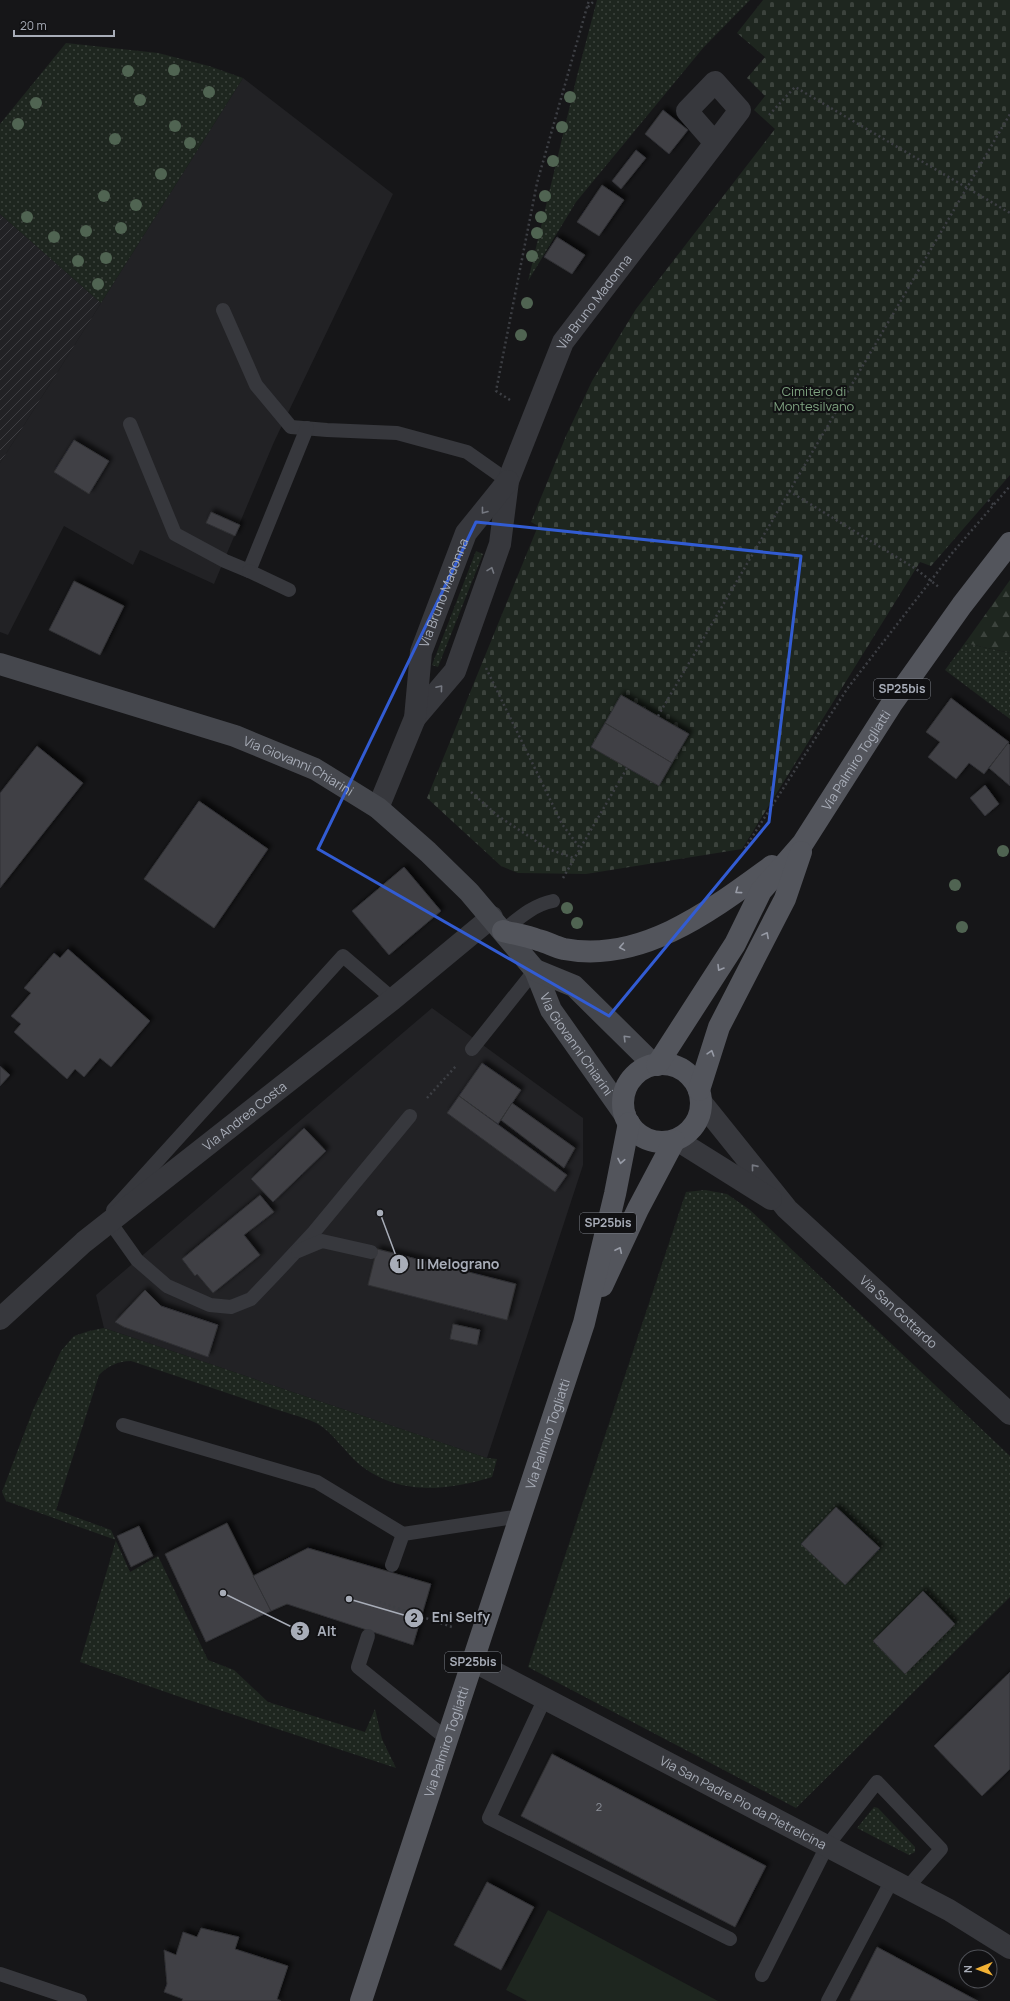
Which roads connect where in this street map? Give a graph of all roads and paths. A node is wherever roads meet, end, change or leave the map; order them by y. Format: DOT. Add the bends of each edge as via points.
graph roads {
  1 [pos="589,0"];
  2 [pos="594,0"];
  3 [pos="586,9"];
  4 [pos="1010,114"];
  5 [pos="765,119"];
  6 [pos="715,143"];
  7 [pos="966,188"];
  8 [pos="1010,213"];
  9 [pos="223,310"];
  10 [pos="534,416"];
  11 [pos="130,424"];
  12 [pos="307,428"];
  13 [pos="508,481"];
  14 [pos="1010,486"];
  15 [pos="789,491"];
  16 [pos="988,500"];
  17 [pos="994,505"];
  18 [pos="1010,543"];
  19 [pos="250,571"];
  20 [pos="931,581"];
  21 [pos="289,590"];
  22 [pos="945,592"];
  23 [pos="461,652"];
  24 [pos="0,664"];
  25 [pos="658,716"];
  26 [pos="415,718"];
  27 [pos="627,768"];
  28 [pos="471,792"];
  29 [pos="378,808"];
  30 [pos="803,843"];
  31 [pos="580,848"];
  32 [pos="745,850"];
  33 [pos="574,858"];
  34 [pos="553,901"];
  35 [pos="498,924"];
  36 [pos="535,970"];
  37 [pos="393,999"];
  38 [pos="472,1049"];
  39 [pos="655,1065"];
  40 [pos="700,1096"];
  41 [pos="410,1116"];
  42 [pos="627,1119"];
  43 [pos="675,1140"];
  44 [pos="787,1209"];
  45 [pos="110,1222"];
  46 [pos="84,1242"];
  47 [pos="296,1251"];
  48 [pos="371,1252"];
  49 [pos="0,1319"];
  50 [pos="584,1323"];
  51 [pos="1010,1414"];
  52 [pos="123,1425"];
  53 [pos="521,1516"];
  54 [pos="403,1534"];
  55 [pos="392,1565"];
  56 [pos="379,1602"];
  57 [pos="455,1620"];
  58 [pos="368,1636"];
  59 [pos="473,1661"];
  60 [pos="544,1698"];
  61 [pos="447,1739"];
  62 [pos="827,1846"];
  63 [pos="900,1884"];
  64 [pos="730,1939"];
  65 [pos="1010,1948"];
  66 [pos="0,1974"];
  67 [pos="762,1975"];
  68 [pos="80,2001"];
  69 [pos="361,2001"];
  70 [pos="828,2001"];
  1 -- 3 [label="path"];
  2 -- 3 [label="path"];
  3 -- 10 [label="path" via="538,183 496,391"];
  4 -- 7 [label="path"];
  5 -- 7 [label="path" via="795,87"];
  6 -- 10 [label="street, Via Bruno Madonna" via="563,342"];
  7 -- 8 [label="path"];
  7 -- 15 [label="path"];
  9 -- 12 [label="lane" via="256,385 291,426"];
  10 -- 13 [label="street, Via Bruno Madonna"];
  11 -- 19 [label="lane" via="175,534"];
  12 -- 13 [label="lane" via="397,433 467,452"];
  12 -- 19 [label="lane"];
  23 -- 13 [label="street, Via Bruno Madonna, one-way" via="500,544"];
  13 -- 26 [label="street, Via Bruno Madonna, one-way" via="466,533 421,652"];
  14 -- 17 [label="path"];
  15 -- 20 [label="path" via="916,569"];
  15 -- 25 [label="path"];
  16 -- 17 [label="path"];
  17 -- 20 [label="path"];
  18 -- 30 [label="main road, Via Palmiro Togliatti / SP25bis" via="891,705"];
  19 -- 21 [label="lane"];
  20 -- 22 [label="path"];
  20 -- 32 [label="path" via="847,690"];
  26 -- 23 [label="street, Via Bruno Madonna, one-way" via="455,671"];
  23 -- 31 [label="path" via="483,660 562,824"];
  24 -- 29 [label="main road, Via Giovanni Chiarini" via="235,736 315,769"];
  26 -- 29 [label="street, Via Bruno Madonna"];
  27 -- 31 [label="path"];
  28 -- 33 [label="path" via="498,816 548,849"];
  29 -- 35 [label="main road, Via Giovanni Chiarini" via="433,857"];
  30 -- 35 [label="main road, one-way" via="710,910 668,934 644,942 623,947 563,949"];
  30 -- 39 [label="main road, Via Palmiro Togliatti / SP25bis, one-way" via="762,891 726,957"];
  40 -- 30 [label="main road, Via Palmiro Togliatti / SP25bis, one-way" via="719,1027 786,899"];
  31 -- 33 [label="path"];
  33 -- 34 [label="path"];
  34 -- 35 [label="lane"];
  35 -- 36 [label="main road, Via Giovanni Chiarini"];
  35 -- 37 [label="street, Via Andrea Costa"];
  36 -- 38 [label="lane"];
  39 -- 36 [label="main road, Via Giovanni Chiarini, one-way" via="574,986"];
  36 -- 42 [label="main road, Via Giovanni Chiarini" via="551,1010"];
  37 -- 45 [label="street, Via Andrea Costa"];
  37 -- 46 [label="lane" via="343,956"];
  38 -- 41 [label="path"];
  39 -- 40 [label="main road" via="668,1064 678,1067 694,1080"];
  39 -- 42 [label="main road" via="637,1073 626,1088 623,1106"];
  40 -- 43 [label="main road" via="700,1114 695,1125"];
  44 -- 40 [label="street, Via San Gottardo, one-way"];
  41 -- 47 [label="lane"];
  42 -- 43 [label="main road" via="640,1136 661,1142"];
  42 -- 50 [label="main road, Via Palmiro Togliatti / SP25bis, one-way" via="615,1194"];
  43 -- 44 [label="street, Via San Gottardo"];
  50 -- 43 [label="main road, Via Palmiro Togliatti / SP25bis, one-way" via="638,1209"];
  44 -- 51 [label="street, Via San Gottardo"];
  45 -- 46 [label="street, Via Andrea Costa"];
  45 -- 47 [label="lane" via="137,1260 167,1286 210,1304 231,1307 251,1299"];
  46 -- 49 [label="street, Via Andrea Costa"];
  47 -- 48 [label="lane" via="322,1242"];
  50 -- 53 [label="main road, Via Palmiro Togliatti / SP25bis"];
  52 -- 54 [label="lane" via="317,1482"];
  53 -- 54 [label="lane"];
  53 -- 59 [label="main road, Via Palmiro Togliatti / SP25bis"];
  54 -- 55 [label="lane"];
  56 -- 57 [label="path" via="452,1628"];
  58 -- 61 [label="lane" via="358,1667"];
  59 -- 60 [label="street, Via San Padre Pio da Pietrelcina"];
  59 -- 61 [label="main road, Via Palmiro Togliatti / SP25bis"];
  60 -- 62 [label="street, Via San Padre Pio da Pietrelcina"];
  60 -- 64 [label="lane" via="489,1818"];
  61 -- 69 [label="main road, Via Palmiro Togliatti / SP25bis"];
  62 -- 63 [label="street, Via San Padre Pio da Pietrelcina"];
  62 -- 63 [label="lane" via="877,1782 941,1849"];
  62 -- 67 [label="lane"];
  63 -- 65 [label="street, Via San Padre Pio da Pietrelcina" via="949,1910"];
  63 -- 70 [label="lane"];
  66 -- 68 [label="lane"];
}
